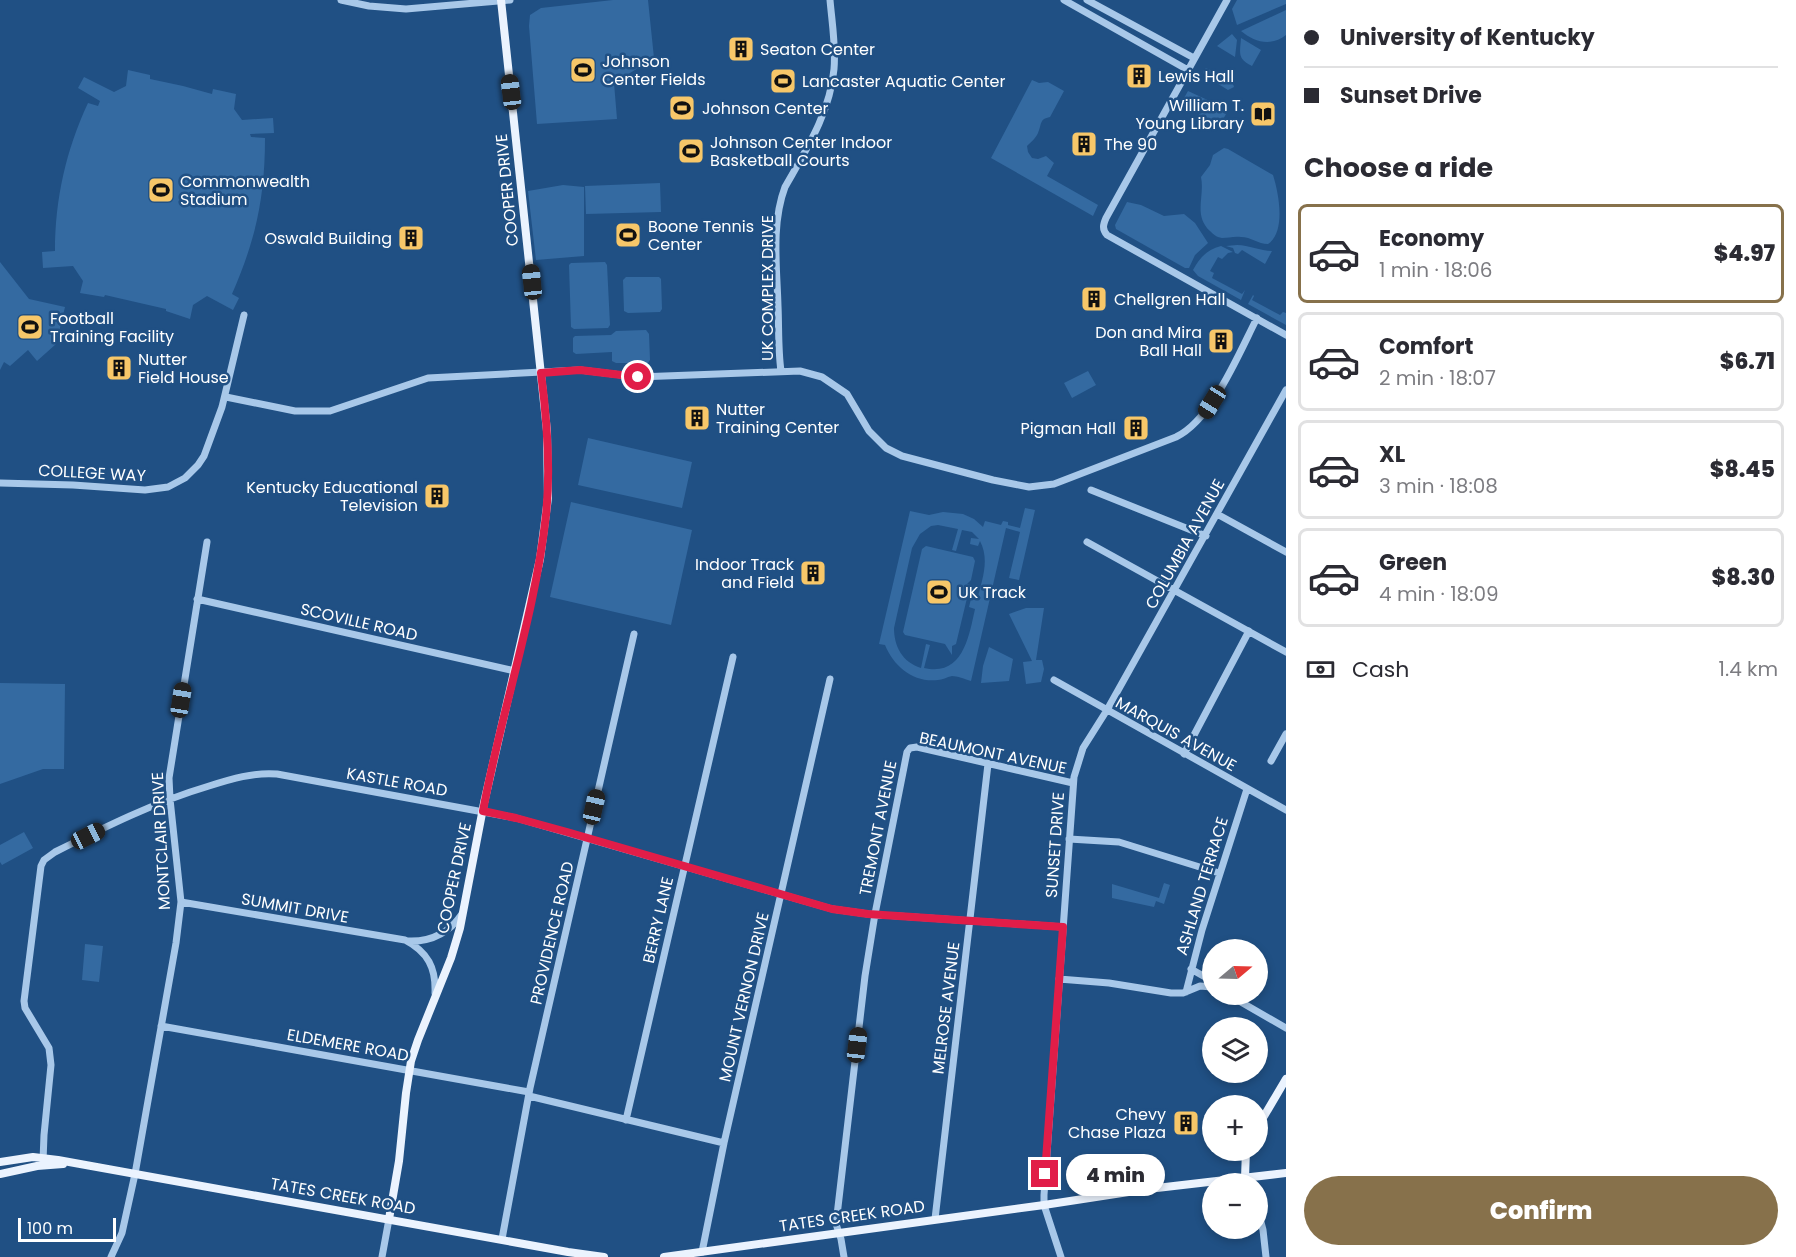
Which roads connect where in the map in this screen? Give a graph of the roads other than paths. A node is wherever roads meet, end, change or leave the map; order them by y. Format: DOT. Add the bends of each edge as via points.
graph roads {
  1 [pos="341,0"];
  2 [pos="502,0"];
  3 [pos="510,0"];
  4 [pos="830,0"];
  5 [pos="1087,0"];
  6 [pos="1227,0"];
  7 [pos="1069,1"];
  8 [pos="1194,58"];
  9 [pos="1188,70"];
  10 [pos="244,315"];
  11 [pos="1257,318"];
  12 [pos="1286,335"];
  13 [pos="781,371"];
  14 [pos="541,373"];
  15 [pos="1286,390"];
  16 [pos="226,397"];
  17 [pos="0,483"];
  18 [pos="1091,490"];
  19 [pos="1217,514"];
  20 [pos="1206,536"];
  21 [pos="207,542"];
  22 [pos="1087,542"];
  23 [pos="1286,552"];
  24 [pos="1175,590"];
  25 [pos="197,599"];
  26 [pos="1248,631"];
  27 [pos="634,634"];
  28 [pos="1286,652"];
  29 [pos="733,657"];
  30 [pos="515,671"];
  31 [pos="830,679"];
  32 [pos="1054,680"];
  33 [pos="1107,710"];
  34 [pos="1286,734"];
  35 [pos="909,749"];
  36 [pos="1184,754"];
  37 [pos="1271,761"];
  38 [pos="988,764"];
  39 [pos="1072,783"];
  40 [pos="1247,789"];
  41 [pos="170,799"];
  42 [pos="1286,810"];
  43 [pos="483,811"];
  44 [pos="587,837"];
  45 [pos="1069,839"];
  46 [pos="684,866"];
  47 [pos="1219,873"];
  48 [pos="782,895"];
  49 [pos="181,902"];
  50 [pos="463,911"];
  51 [pos="875,914"];
  52 [pos="970,920"];
  53 [pos="1063,927"];
  54 [pos="405,940"];
  55 [pos="1191,969"];
  56 [pos="1202,975"];
  57 [pos="1059,979"];
  58 [pos="1202,986"];
  59 [pos="1186,992"];
  60 [pos="435,996"];
  61 [pos="1246,1005"];
  62 [pos="161,1026"];
  63 [pos="1286,1028"];
  64 [pos="410,1070"];
  65 [pos="1286,1079"];
  66 [pos="529,1094"];
  67 [pos="1268,1109"];
  68 [pos="626,1120"];
  69 [pos="724,1143"];
  70 [pos="0,1162"];
  71 [pos="43,1162"];
  72 [pos="1286,1173"];
  73 [pos="0,1174"];
  74 [pos="135,1174"];
  75 [pos="1268,1177"];
  76 [pos="1202,1185"];
  77 [pos="1044,1205"];
  78 [pos="389,1219"];
  79 [pos="935,1219"];
  80 [pos="839,1233"];
  81 [pos="502,1239"];
  82 [pos="1264,1239"];
  83 [pos="702,1252"];
  84 [pos="568,1254"];
  85 [pos="111,1257"];
  86 [pos="382,1257"];
  87 [pos="604,1257"];
  88 [pos="664,1257"];
  89 [pos="844,1257"];
  90 [pos="1061,1257"];
  91 [pos="1266,1257"];
  1 -- 2 [label="street" via="406,9"];
  2 -- 3 [label="street"];
  2 -- 14 [label="main road, COOPER DRIVE"];
  4 -- 13 [label="street, UK COMPLEX DRIVE" via="834,55 831,91 826,110 785,187 778,220"];
  5 -- 8 [label="street"];
  6 -- 8 [label="street"];
  7 -- 9 [label="street"];
  8 -- 9 [label="street"];
  9 -- 11 [label="street" via="1103,230"];
  10 -- 16 [label="street, COLLEGE WAY"];
  11 -- 12 [label="street"];
  11 -- 13 [label="street" via="1194,426 1176,437 1042,487 993,480 902,456 874,436 847,394 837,386 801,371"];
  13 -- 14 [label="street" via="638,377 580,370"];
  14 -- 16 [label="street" via="428,378 330,411 296,411"];
  14 -- 30 [label="main road, COOPER DRIVE" via="547,430 547,506 540,559"];
  15 -- 19 [label="street, COLUMBIA AVENUE"];
  16 -- 17 [label="street, COLLEGE WAY" via="204,456 190,474 168,486 145,490"];
  18 -- 20 [label="street"];
  19 -- 20 [label="street, COLUMBIA AVENUE"];
  19 -- 23 [label="street"];
  20 -- 24 [label="street, COLUMBIA AVENUE"];
  21 -- 25 [label="street, MONTCLAIR DRIVE"];
  22 -- 24 [label="street"];
  24 -- 26 [label="street"];
  24 -- 33 [label="street, COLUMBIA AVENUE"];
  25 -- 30 [label="street, SCOVILLE ROAD"];
  25 -- 41 [label="street, MONTCLAIR DRIVE" via="171,760"];
  26 -- 28 [label="street"];
  26 -- 36 [label="street"];
  27 -- 44 [label="street, PROVIDENCE ROAD"];
  29 -- 46 [label="street, BERRY LANE"];
  30 -- 43 [label="main road, COOPER DRIVE"];
  31 -- 48 [label="street, MOUNT VERNON DRIVE"];
  32 -- 33 [label="street, MARQUIS AVENUE"];
  33 -- 36 [label="street, MARQUIS AVENUE"];
  33 -- 39 [label="street, SUNSET DRIVE" via="1083,748"];
  34 -- 37 [label="street"];
  35 -- 38 [label="street, BEAUMONT AVENUE" via="917,747"];
  35 -- 51 [label="street, TREMONT AVENUE"];
  36 -- 40 [label="street, MARQUIS AVENUE"];
  38 -- 39 [label="street, BEAUMONT AVENUE"];
  38 -- 52 [label="street, MELROSE AVENUE"];
  39 -- 45 [label="street, SUNSET DRIVE"];
  40 -- 42 [label="street, MARQUIS AVENUE"];
  40 -- 47 [label="street, ASHLAND TERRACE"];
  41 -- 43 [label="street, KASTLE ROAD" via="222,781 271,774"];
  41 -- 49 [label="street, MONTCLAIR DRIVE"];
  41 -- 71 [label="street, KASTLE ROAD" via="55,852 41,866 24,1001 49,1048"];
  43 -- 44 [label="street, KASTLE ROAD"];
  43 -- 50 [label="main road, COOPER DRIVE"];
  44 -- 46 [label="street, KASTLE ROAD"];
  44 -- 66 [label="street, PROVIDENCE ROAD"];
  45 -- 47 [label="street" via="1119,842"];
  45 -- 53 [label="street, SUNSET DRIVE"];
  46 -- 48 [label="street, KASTLE ROAD"];
  46 -- 68 [label="street, BERRY LANE"];
  47 -- 55 [label="street, ASHLAND TERRACE"];
  48 -- 51 [label="street, KASTLE ROAD" via="832,909"];
  48 -- 69 [label="street, MOUNT VERNON DRIVE"];
  49 -- 54 [label="street, SUMMIT DRIVE"];
  49 -- 62 [label="street, MONTCLAIR DRIVE"];
  50 -- 54 [label="street, SUMMIT DRIVE" via="437,937"];
  50 -- 60 [label="main road, COOPER DRIVE" via="455,945"];
  51 -- 52 [label="street, KASTLE ROAD"];
  51 -- 80 [label="street, TREMONT AVENUE" via="837,1214"];
  52 -- 53 [label="street, KASTLE ROAD"];
  52 -- 79 [label="street, MELROSE AVENUE"];
  53 -- 57 [label="street, SUNSET DRIVE"];
  54 -- 60 [label="street, SUMMIT DRIVE" via="429,960 435,976"];
  55 -- 56 [label="street"];
  55 -- 59 [label="street, ASHLAND TERRACE"];
  57 -- 59 [label="street"];
  57 -- 77 [label="street, SUNSET DRIVE"];
  58 -- 59 [label="street"];
  60 -- 64 [label="main road, COOPER DRIVE"];
  61 -- 63 [label="street"];
  62 -- 64 [label="street, ELDEMERE ROAD"];
  62 -- 74 [label="street, MONTCLAIR DRIVE"];
  64 -- 66 [label="street, ELDEMERE ROAD"];
  64 -- 78 [label="main road, COOPER DRIVE"];
  65 -- 67 [label="main road"];
  66 -- 68 [label="street, ELDEMERE ROAD"];
  66 -- 81 [label="street, PROVIDENCE ROAD"];
  68 -- 69 [label="street, ELDEMERE ROAD"];
  69 -- 83 [label="street, MOUNT VERNON DRIVE"];
  70 -- 71 [label="main road, TATES CREEK ROAD" via="33,1157"];
  71 -- 73 [label="main road, TATES CREEK ROAD"];
  71 -- 74 [label="main road, TATES CREEK ROAD"];
  72 -- 75 [label="main road, TATES CREEK ROAD"];
  74 -- 78 [label="main road, TATES CREEK ROAD"];
  74 -- 85 [label="street, MONTCLAIR DRIVE" via="122,1233"];
  76 -- 77 [label="main road, TATES CREEK ROAD"];
  77 -- 79 [label="main road, TATES CREEK ROAD"];
  77 -- 90 [label="street"];
  78 -- 81 [label="main road, TATES CREEK ROAD"];
  78 -- 86 [label="street, COOPER DRIVE"];
  79 -- 80 [label="main road, TATES CREEK ROAD"];
  80 -- 83 [label="main road, TATES CREEK ROAD"];
  80 -- 89 [label="street, TREMONT AVENUE"];
  81 -- 84 [label="main road, TATES CREEK ROAD"];
  82 -- 91 [label="street"];
  83 -- 88 [label="main road, TATES CREEK ROAD"];
  84 -- 87 [label="main road, TATES CREEK ROAD"];
}
